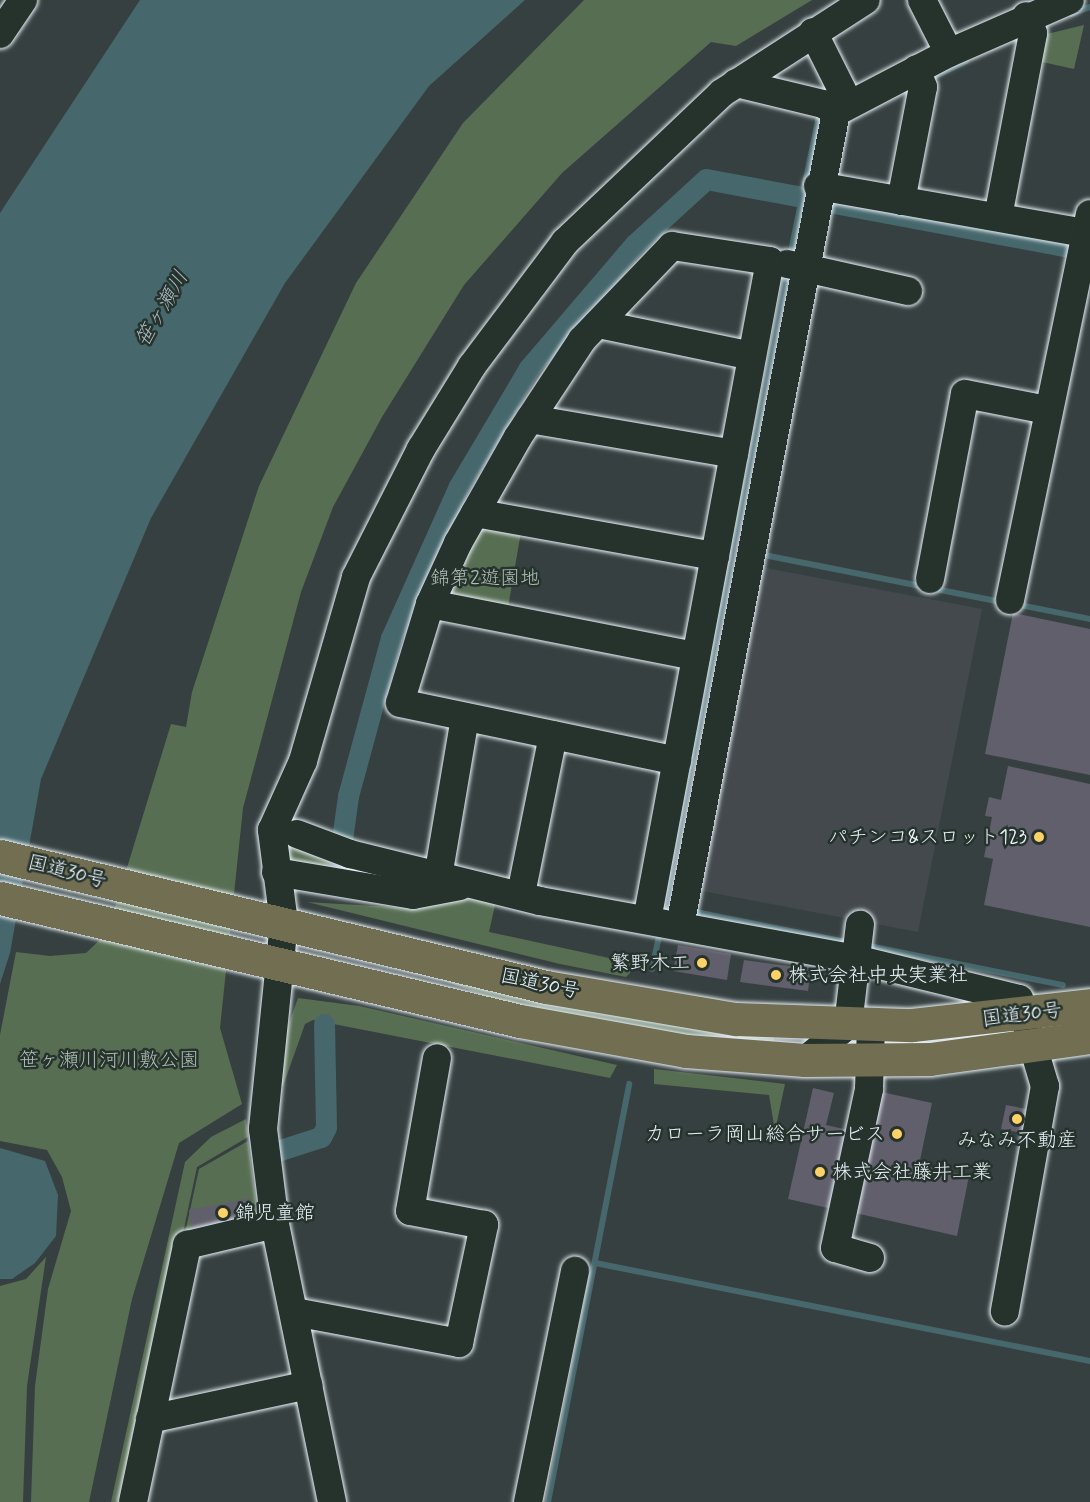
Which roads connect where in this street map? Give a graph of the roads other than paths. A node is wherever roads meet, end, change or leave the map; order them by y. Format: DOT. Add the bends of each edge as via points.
graph roads {
  1 [pos="23,0"];
  2 [pos="866,0"];
  3 [pos="921,0"];
  4 [pos="1041,14"];
  5 [pos="813,32"];
  6 [pos="0,34"];
  7 [pos="949,53"];
  8 [pos="920,78"];
  9 [pos="736,83"];
  10 [pos="843,108"];
  11 [pos="817,196"];
  12 [pos="901,201"];
  13 [pos="998,217"];
  14 [pos="1085,236"];
  15 [pos="788,264"];
  16 [pos="908,291"];
  17 [pos="598,324"];
  18 [pos="752,356"];
  19 [pos="1047,410"];
  20 [pos="530,419"];
  21 [pos="734,454"];
  22 [pos="475,513"];
  23 [pos="715,556"];
  24 [pos="930,579"];
  25 [pos="1010,600"];
  26 [pos="430,604"];
  27 [pos="696,656"];
  28 [pos="465,717"];
  29 [pos="553,735"];
  30 [pos="677,761"];
  31 [pos="297,834"];
  32 [pos="0,856"];
  33 [pos="276,872"];
  34 [pos="438,877"];
  35 [pos="471,884"];
  36 [pos="521,894"];
  37 [pos="0,898"];
  38 [pos="669,919"];
  39 [pos="271,920"];
  40 [pos="858,943"];
  41 [pos="267,961"];
  42 [pos="1090,1005"];
  43 [pos="1048,1036"];
  44 [pos="865,1039"];
  45 [pos="437,1058"];
  46 [pos="275,1224"];
  47 [pos="870,1258"];
  48 [pos="575,1271"];
  49 [pos="1005,1311"];
  50 [pos="295,1312"];
  51 [pos="308,1385"];
  52 [pos="150,1419"];
  53 [pos="326,1501"];
  54 [pos="133,1502"];
  55 [pos="528,1502"];
  1 -- 6 [label="street"];
  2 -- 5 [label="street"];
  3 -- 7 [label="street"];
  4 -- 7 [label="street"];
  4 -- 13 [label="street"];
  5 -- 9 [label="street"];
  5 -- 10 [label="street"];
  7 -- 8 [label="street"];
  8 -- 10 [label="street"];
  8 -- 12 [label="street"];
  9 -- 10 [label="street"];
  9 -- 33 [label="street" via="562,245 472,366 421,449 356,577 303,760 272,830"];
  10 -- 11 [label="street"];
  11 -- 12 [label="street"];
  11 -- 15 [label="street"];
  12 -- 13 [label="street"];
  13 -- 14 [label="street"];
  14 -- 19 [label="street"];
  15 -- 16 [label="street"];
  15 -- 17 [label="street" via="672,246"];
  15 -- 18 [label="street"];
  15 -- 38 [label="street"];
  17 -- 18 [label="street"];
  17 -- 20 [label="street"];
  18 -- 21 [label="street"];
  19 -- 24 [label="street" via="965,394"];
  19 -- 25 [label="street"];
  20 -- 21 [label="street"];
  20 -- 22 [label="street"];
  21 -- 23 [label="street"];
  22 -- 23 [label="street"];
  22 -- 26 [label="street"];
  23 -- 27 [label="street"];
  26 -- 27 [label="street"];
  26 -- 28 [label="street" via="400,703"];
  27 -- 30 [label="street"];
  28 -- 29 [label="street"];
  28 -- 34 [label="street"];
  29 -- 30 [label="street"];
  29 -- 36 [label="street"];
  30 -- 38 [label="street"];
  31 -- 34 [label="street" via="340,851"];
  32 -- 39 [label="highway, 国道30号"];
  33 -- 35 [label="street" via="413,894"];
  33 -- 39 [label="street"];
  34 -- 35 [label="street"];
  35 -- 36 [label="street"];
  36 -- 38 [label="street"];
  37 -- 41 [label="highway, 国道30号"];
  38 -- 40 [label="street"];
  39 -- 41 [label="street"];
  39 -- 44 [label="highway, 国道30号" via="627,1002"];
  40 -- 43 [label="street" via="1019,999"];
  40 -- 44 [label="street"];
  41 -- 44 [label="highway, 国道30号" via="686,1051 804,1060"];
  41 -- 46 [label="street" via="264,1166"];
  42 -- 43 [label="highway, 国道30号"];
  43 -- 44 [label="highway, 国道30号"];
  43 -- 49 [label="street" via="1044,1086"];
  44 -- 47 [label="street" via="835,1248"];
  45 -- 50 [label="street" via="410,1210 484,1225 459,1343"];
  46 -- 50 [label="street"];
  46 -- 52 [label="street" via="187,1245"];
  48 -- 55 [label="street"];
  50 -- 51 [label="street"];
  51 -- 52 [label="street"];
  51 -- 53 [label="street"];
  52 -- 54 [label="street"];
}
